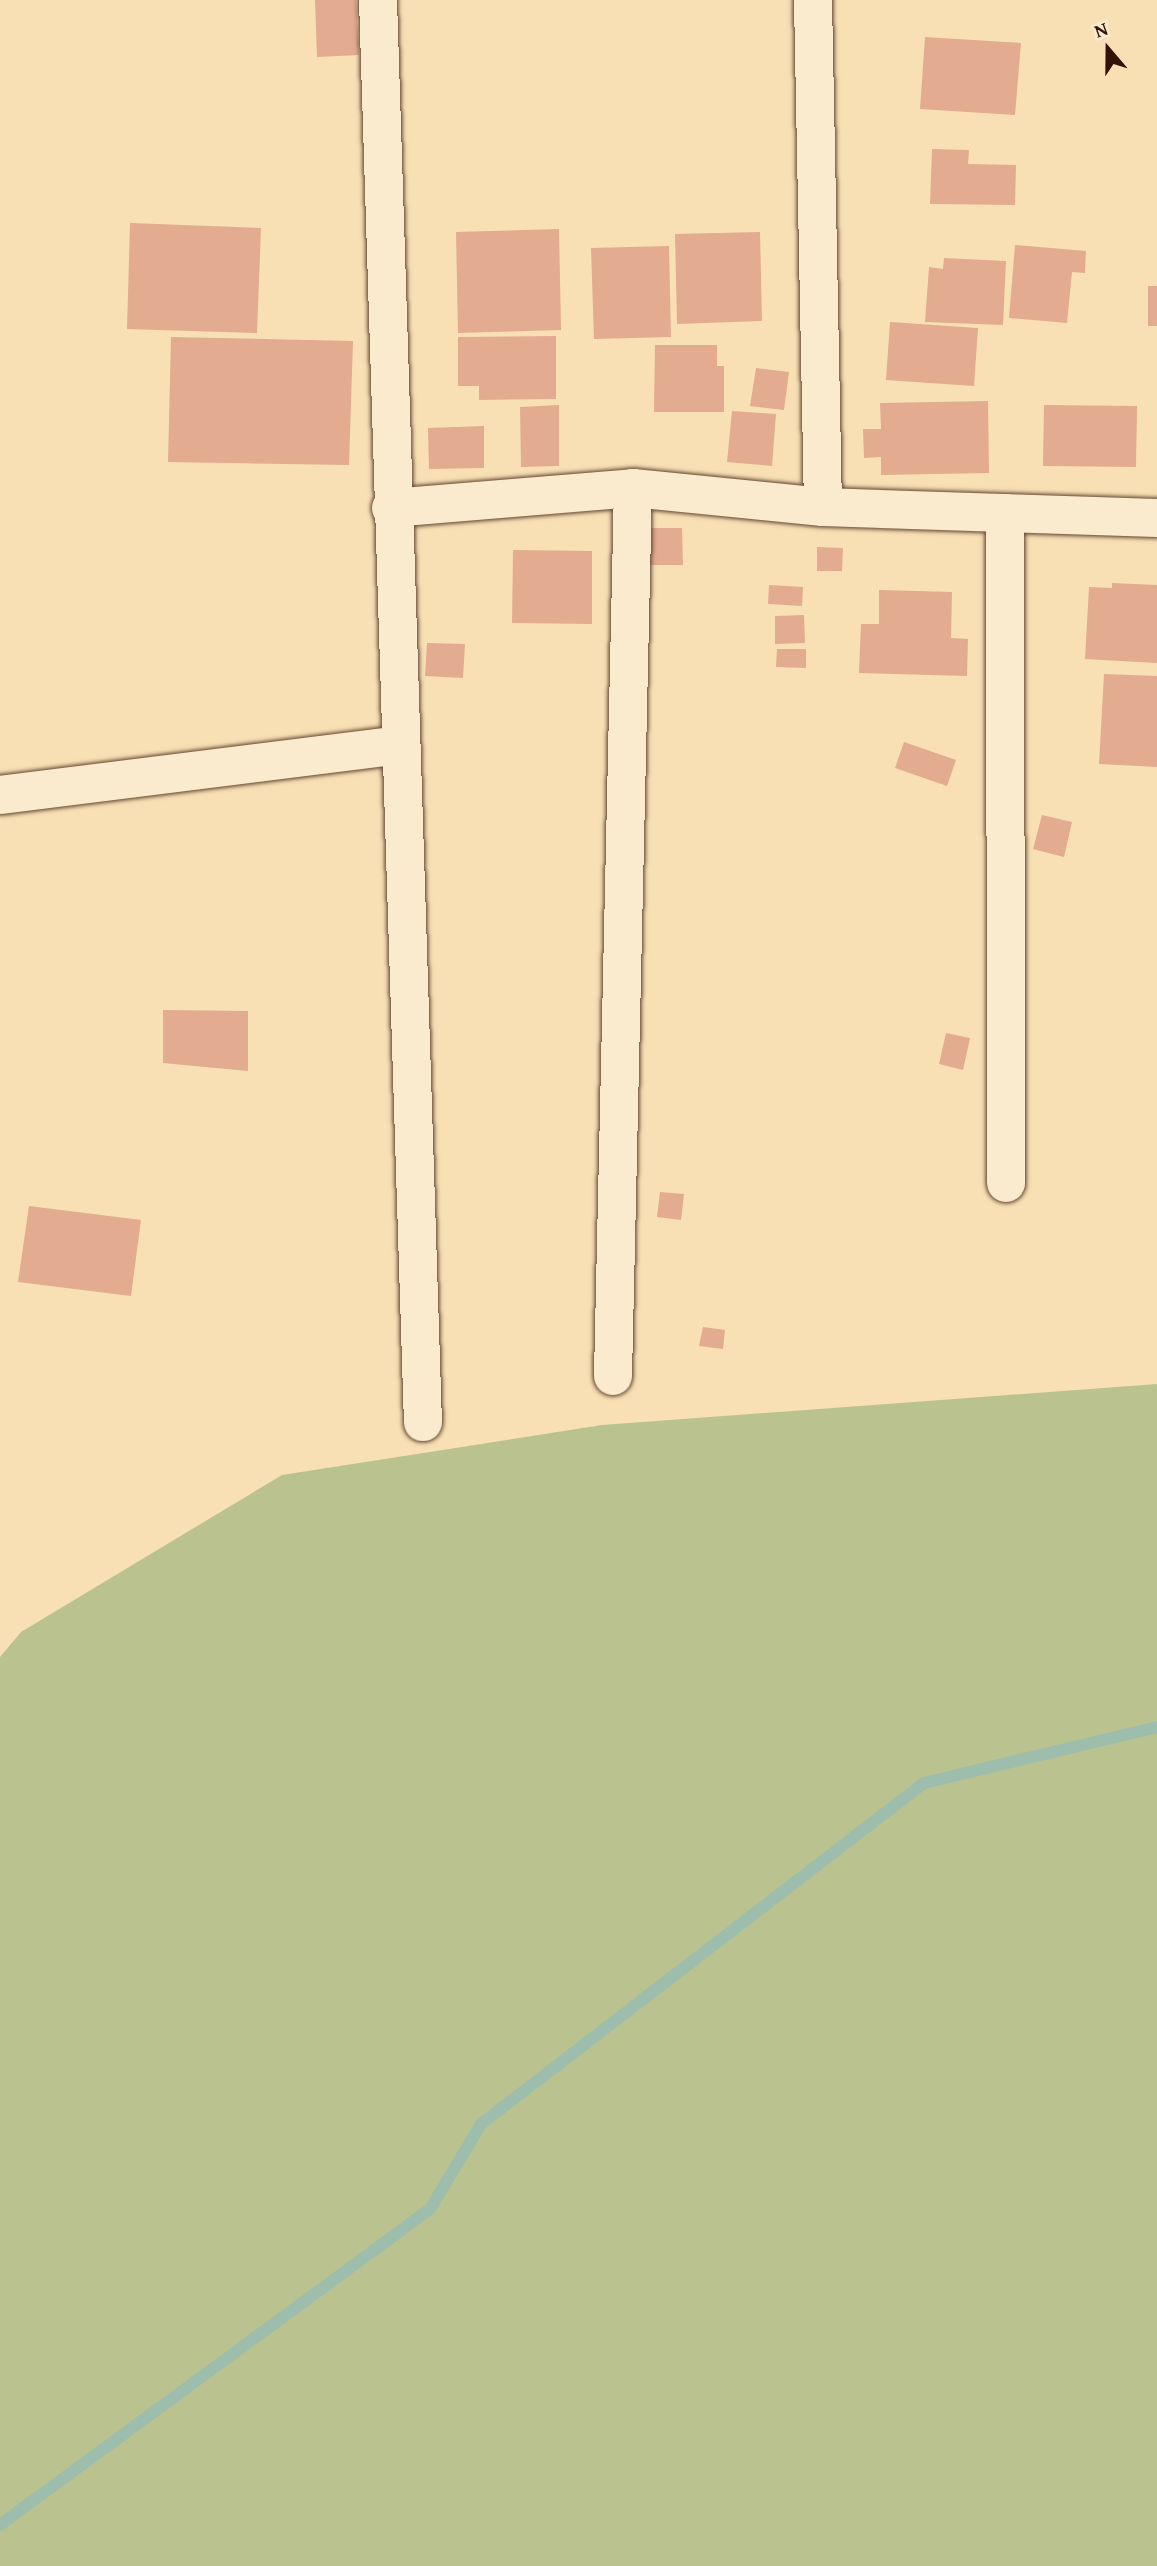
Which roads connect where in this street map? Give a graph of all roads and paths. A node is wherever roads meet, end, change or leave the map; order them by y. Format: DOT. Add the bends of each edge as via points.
graph roads {
  1 [pos="378,0"];
  2 [pos="813,0"];
  3 [pos="633,488"];
  4 [pos="823,507"];
  5 [pos="391,508"];
  6 [pos="1005,513"];
  7 [pos="1157,518"];
  8 [pos="399,744"];
  9 [pos="0,795"];
  10 [pos="1006,1183"];
  11 [pos="613,1376"];
  12 [pos="423,1422"];
  1 -- 5 [label="street"];
  2 -- 4 [label="street"];
  3 -- 4 [label="street"];
  3 -- 5 [label="street"];
  3 -- 11 [label="street"];
  4 -- 6 [label="street"];
  5 -- 8 [label="street"];
  6 -- 7 [label="street"];
  6 -- 10 [label="street"];
  8 -- 9 [label="street"];
  8 -- 12 [label="street"];
}
